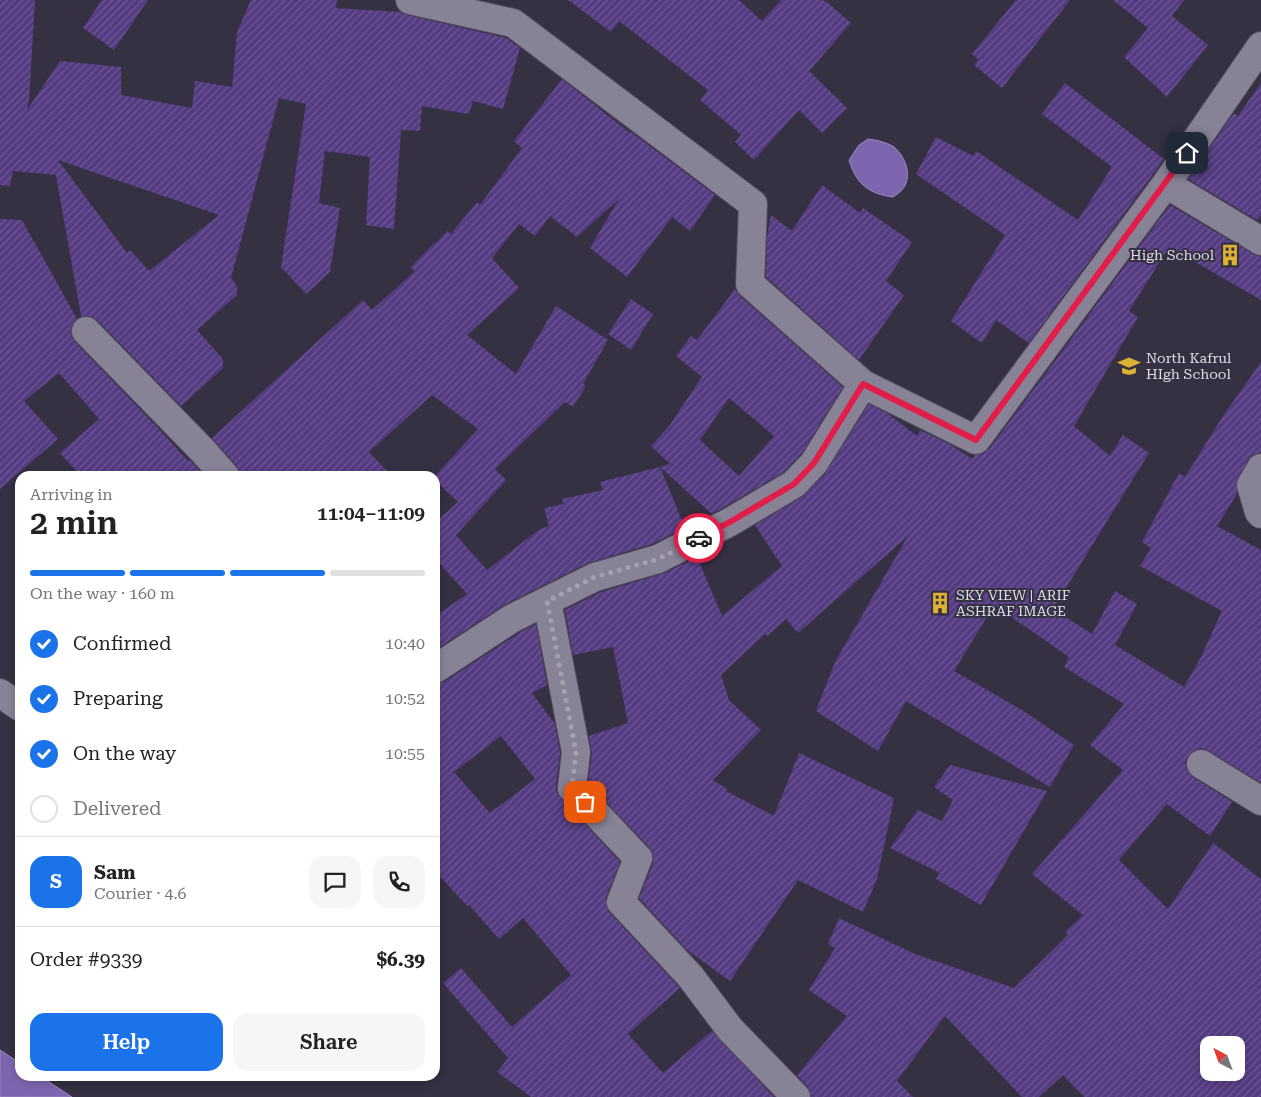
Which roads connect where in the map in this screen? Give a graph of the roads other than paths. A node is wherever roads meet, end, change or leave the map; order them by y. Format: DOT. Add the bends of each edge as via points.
graph roads {
  1 [pos="410,0"];
  2 [pos="1261,46"];
  3 [pos="1166,184"];
  4 [pos="1261,241"];
  5 [pos="86,331"];
  6 [pos="863,384"];
  7 [pos="1261,468"];
  8 [pos="221,471"];
  9 [pos="1261,514"];
  10 [pos="547,601"];
  11 [pos="440,666"];
  12 [pos="0,693"];
  13 [pos="15,704"];
  14 [pos="1201,764"];
  15 [pos="1261,801"];
  16 [pos="796,1097"];
  1 -- 6 [label="street" via="513,24 752,204 750,284"];
  2 -- 3 [label="street"];
  3 -- 4 [label="street"];
  3 -- 6 [label="street" via="976,440"];
  5 -- 8 [label="street"];
  6 -- 10 [label="street" via="814,463 794,484 658,559 595,577"];
  7 -- 9 [label="street" via="1251,485"];
  10 -- 11 [label="street" via="511,619"];
  10 -- 16 [label="street" via="576,752 572,788 638,858 621,902 690,976 730,1029"];
  12 -- 13 [label="street"];
  14 -- 15 [label="street"];
}
